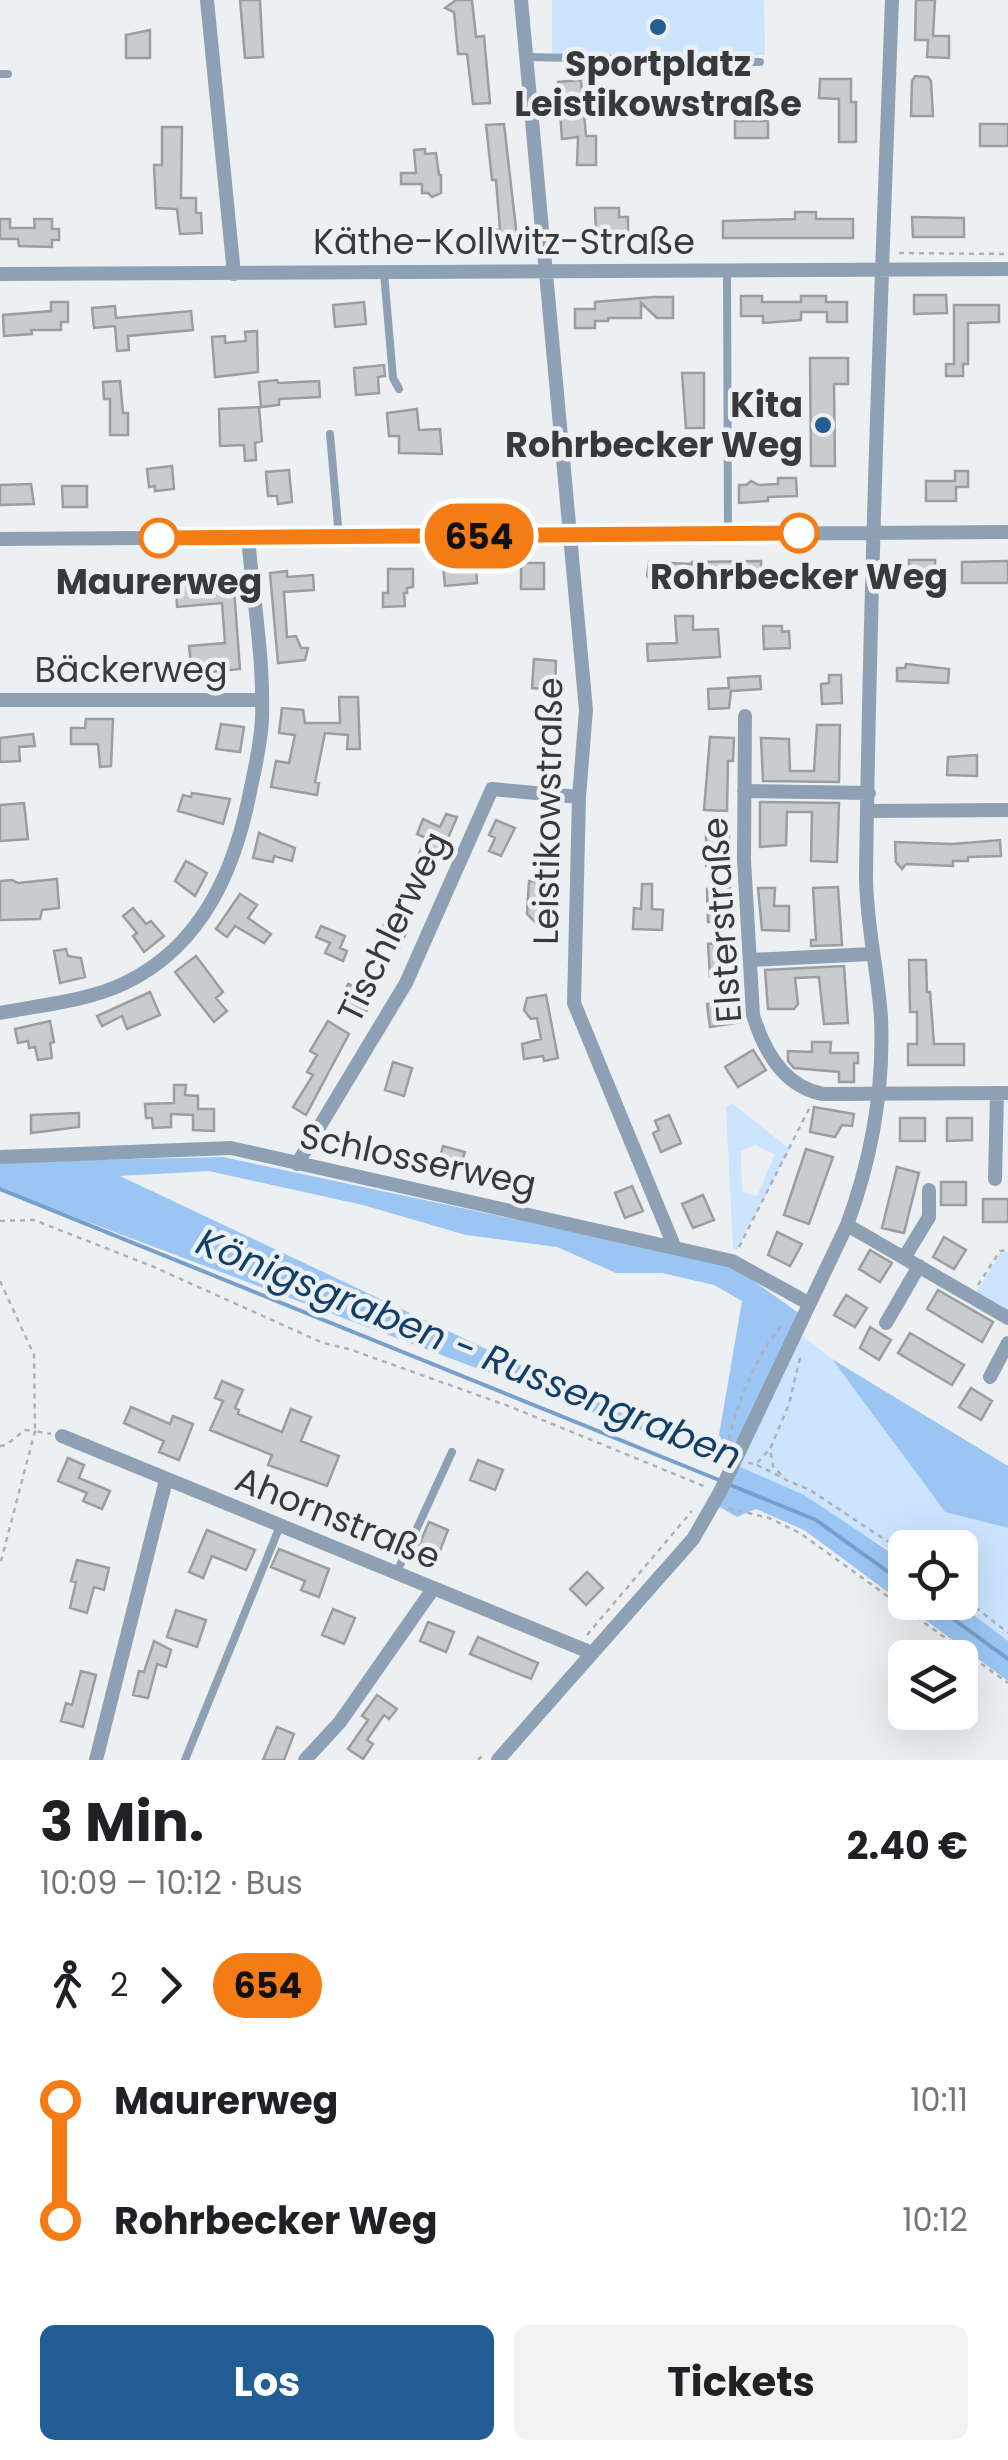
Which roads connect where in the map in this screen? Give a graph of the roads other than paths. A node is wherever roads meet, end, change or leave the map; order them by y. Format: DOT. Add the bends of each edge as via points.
graph roads {
  1 [pos="207,0"];
  2 [pos="521,0"];
  3 [pos="892,0"];
  4 [pos="526,57"];
  5 [pos="760,62"];
  6 [pos="882,269"];
  7 [pos="1008,269"];
  8 [pos="727,270"];
  9 [pos="546,272"];
  10 [pos="384,273"];
  11 [pos="0,274"];
  12 [pos="234,274"];
  13 [pos="399,389"];
  14 [pos="330,434"];
  15 [pos="874,532"];
  16 [pos="1008,532"];
  17 [pos="728,534"];
  18 [pos="570,536"];
  19 [pos="340,537"];
  20 [pos="248,538"];
  21 [pos="0,539"];
  22 [pos="0,700"];
  23 [pos="262,700"];
  24 [pos="745,716"];
  25 [pos="744,791"];
  26 [pos="869,794"];
  27 [pos="579,797"];
  28 [pos="869,810"];
  29 [pos="1008,810"];
  30 [pos="871,954"];
  31 [pos="751,960"];
  32 [pos="0,1013"];
  33 [pos="1002,1093"];
  34 [pos="878,1094"];
  35 [pos="0,1156"];
  36 [pos="297,1164"];
  37 [pos="994,1180"];
  38 [pos="929,1190"];
  39 [pos="847,1225"];
  40 [pos="674,1246"];
  41 [pos="904,1258"];
  42 [pos="919,1266"];
  43 [pos="806,1307"];
  44 [pos="1008,1318"];
  45 [pos="886,1323"];
  46 [pos="1008,1344"];
  47 [pos="990,1377"];
  48 [pos="62,1436"];
  49 [pos="452,1452"];
  50 [pos="166,1480"];
  51 [pos="280,1526"];
  52 [pos="396,1574"];
  53 [pos="432,1589"];
  54 [pos="592,1653"];
  55 [pos="493,1755"];
  56 [pos="96,1760"];
  57 [pos="185,1760"];
  58 [pos="306,1760"];
  1 -- 12 [label="street"];
  2 -- 4 [label="street, Leistikowstraße"];
  3 -- 6 [label="street"];
  4 -- 5 [label="lane"];
  4 -- 9 [label="street, Leistikowstraße"];
  6 -- 7 [label="street, Käthe-Kollwitz-Straße"];
  6 -- 8 [label="street, Käthe-Kollwitz-Straße"];
  6 -- 15 [label="street"];
  8 -- 9 [label="street, Käthe-Kollwitz-Straße"];
  8 -- 17 [label="lane"];
  9 -- 10 [label="street, Käthe-Kollwitz-Straße"];
  9 -- 18 [label="street, Leistikowstraße"];
  10 -- 12 [label="street, Käthe-Kollwitz-Straße"];
  10 -- 13 [label="lane"];
  11 -- 12 [label="street, Käthe-Kollwitz-Straße"];
  14 -- 19 [label="lane"];
  15 -- 16 [label="street"];
  15 -- 17 [label="street"];
  15 -- 26 [label="street"];
  17 -- 18 [label="street"];
  18 -- 19 [label="street"];
  18 -- 27 [label="street, Leistikowstraße" via="586,710"];
  19 -- 20 [label="street"];
  20 -- 21 [label="street"];
  20 -- 23 [label="street"];
  22 -- 23 [label="street, Bäckerweg"];
  23 -- 32 [label="street" via="261,736 234,861 189,934 122,985"];
  24 -- 25 [label="street, Elsterstraße"];
  25 -- 26 [label="street"];
  25 -- 31 [label="street, Elsterstraße"];
  26 -- 28 [label="street"];
  27 -- 36 [label="street, Tischlerweg" via="492,789 406,983"];
  27 -- 40 [label="street, Leistikowstraße" via="574,1003"];
  28 -- 29 [label="street"];
  28 -- 30 [label="street"];
  30 -- 31 [label="street"];
  30 -- 34 [label="street" via="881,1016"];
  31 -- 34 [label="street, Elsterstraße" via="753,1016 772,1060 808,1091"];
  33 -- 34 [label="street"];
  33 -- 37 [label="street"];
  34 -- 39 [label="street" via="862,1184"];
  35 -- 36 [label="street, Schlosserweg" via="232,1148"];
  36 -- 40 [label="street, Schlosserweg"];
  38 -- 41 [label="street" via="929,1216"];
  39 -- 41 [label="street"];
  39 -- 43 [label="street"];
  40 -- 43 [label="street, Schlosserweg" via="732,1261"];
  41 -- 42 [label="street"];
  42 -- 44 [label="street"];
  42 -- 45 [label="street"];
  43 -- 54 [label="street" via="693,1539"];
  46 -- 47 [label="street"];
  48 -- 50 [label="street, Ahornstraße"];
  49 -- 52 [label="lane"];
  50 -- 51 [label="street, Ahornstraße"];
  50 -- 56 [label="street"];
  51 -- 52 [label="street, Ahornstraße"];
  51 -- 57 [label="lane"];
  52 -- 53 [label="street, Ahornstraße"];
  53 -- 54 [label="street, Ahornstraße"];
  53 -- 58 [label="street"];
  54 -- 55 [label="street"];
}
